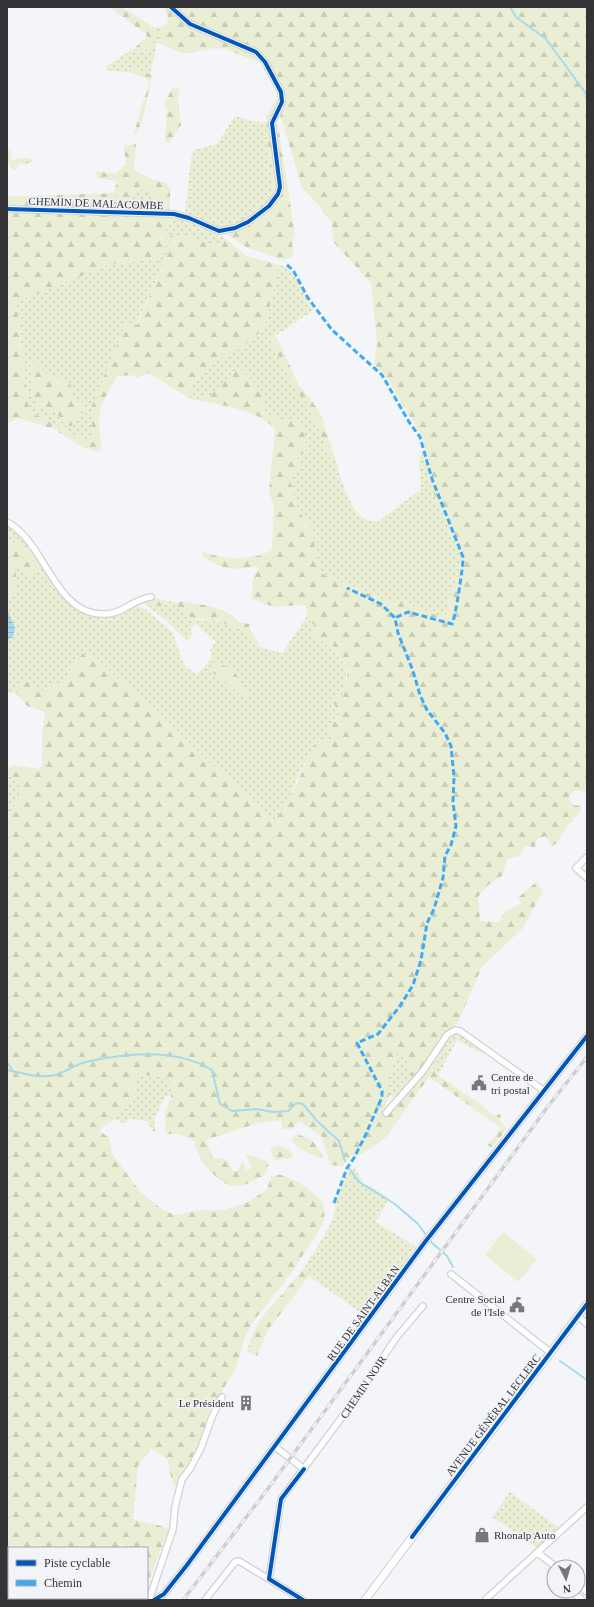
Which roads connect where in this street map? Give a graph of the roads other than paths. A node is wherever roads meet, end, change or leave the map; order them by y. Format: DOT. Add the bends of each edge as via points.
graph roads {
  1 [pos="171,7"];
  2 [pos="7,209"];
  3 [pos="7,522"];
  4 [pos="151,597"];
  5 [pos="587,856"];
  6 [pos="587,878"];
  7 [pos="587,1036"];
  8 [pos="543,1090"];
  9 [pos="386,1113"];
  10 [pos="451,1274"];
  11 [pos="587,1304"];
  12 [pos="423,1306"];
  13 [pos="578,1316"];
  14 [pos="587,1324"];
  15 [pos="551,1353"];
  16 [pos="222,1397"];
  17 [pos="274,1446"];
  18 [pos="304,1469"];
  19 [pos="587,1507"];
  20 [pos="538,1553"];
  21 [pos="546,1560"];
  22 [pos="269,1579"];
  23 [pos="149,1600"];
  24 [pos="154,1600"];
  25 [pos="205,1600"];
  26 [pos="303,1600"];
  27 [pos="365,1600"];
  28 [pos="485,1600"];
  1 -- 2 [label="street, CHEMIN DE MALACOMBE" via="190,24 256,52 278,84 282,102 272,123 280,186 276,199 248,222 224,231 174,214"];
  3 -- 4 [label="street" via="26,538 65,595 82,609 98,614 111,614 141,598"];
  5 -- 6 [label="street" via="576,868"];
  7 -- 8 [label="street, RUE DE SAINT-ALBAN"];
  8 -- 9 [label="street" via="455,1030 447,1035 423,1072"];
  8 -- 17 [label="street, RUE DE SAINT-ALBAN" via="425,1242"];
  10 -- 15 [label="street"];
  11 -- 13 [label="main road, AVENUE GÉNÉRAL LECLERC"];
  12 -- 18 [label="street, CHEMIN NOIR" via="388,1349"];
  13 -- 14 [label="street"];
  13 -- 15 [label="main road, AVENUE GÉNÉRAL LECLERC"];
  15 -- 27 [label="main road, AVENUE GÉNÉRAL LECLERC"];
  16 -- 23 [label="street" via="212,1417 202,1448 182,1479 172,1529"];
  17 -- 18 [label="street"];
  17 -- 24 [label="street, RUE DE SAINT-ALBAN" via="164,1594"];
  18 -- 22 [label="street, CHEMIN NOIR" via="281,1499"];
  19 -- 20 [label="street"];
  20 -- 21 [label="street"];
  20 -- 28 [label="street"];
  22 -- 25 [label="street" via="239,1561 235,1562"];
  22 -- 26 [label="street"];
}
